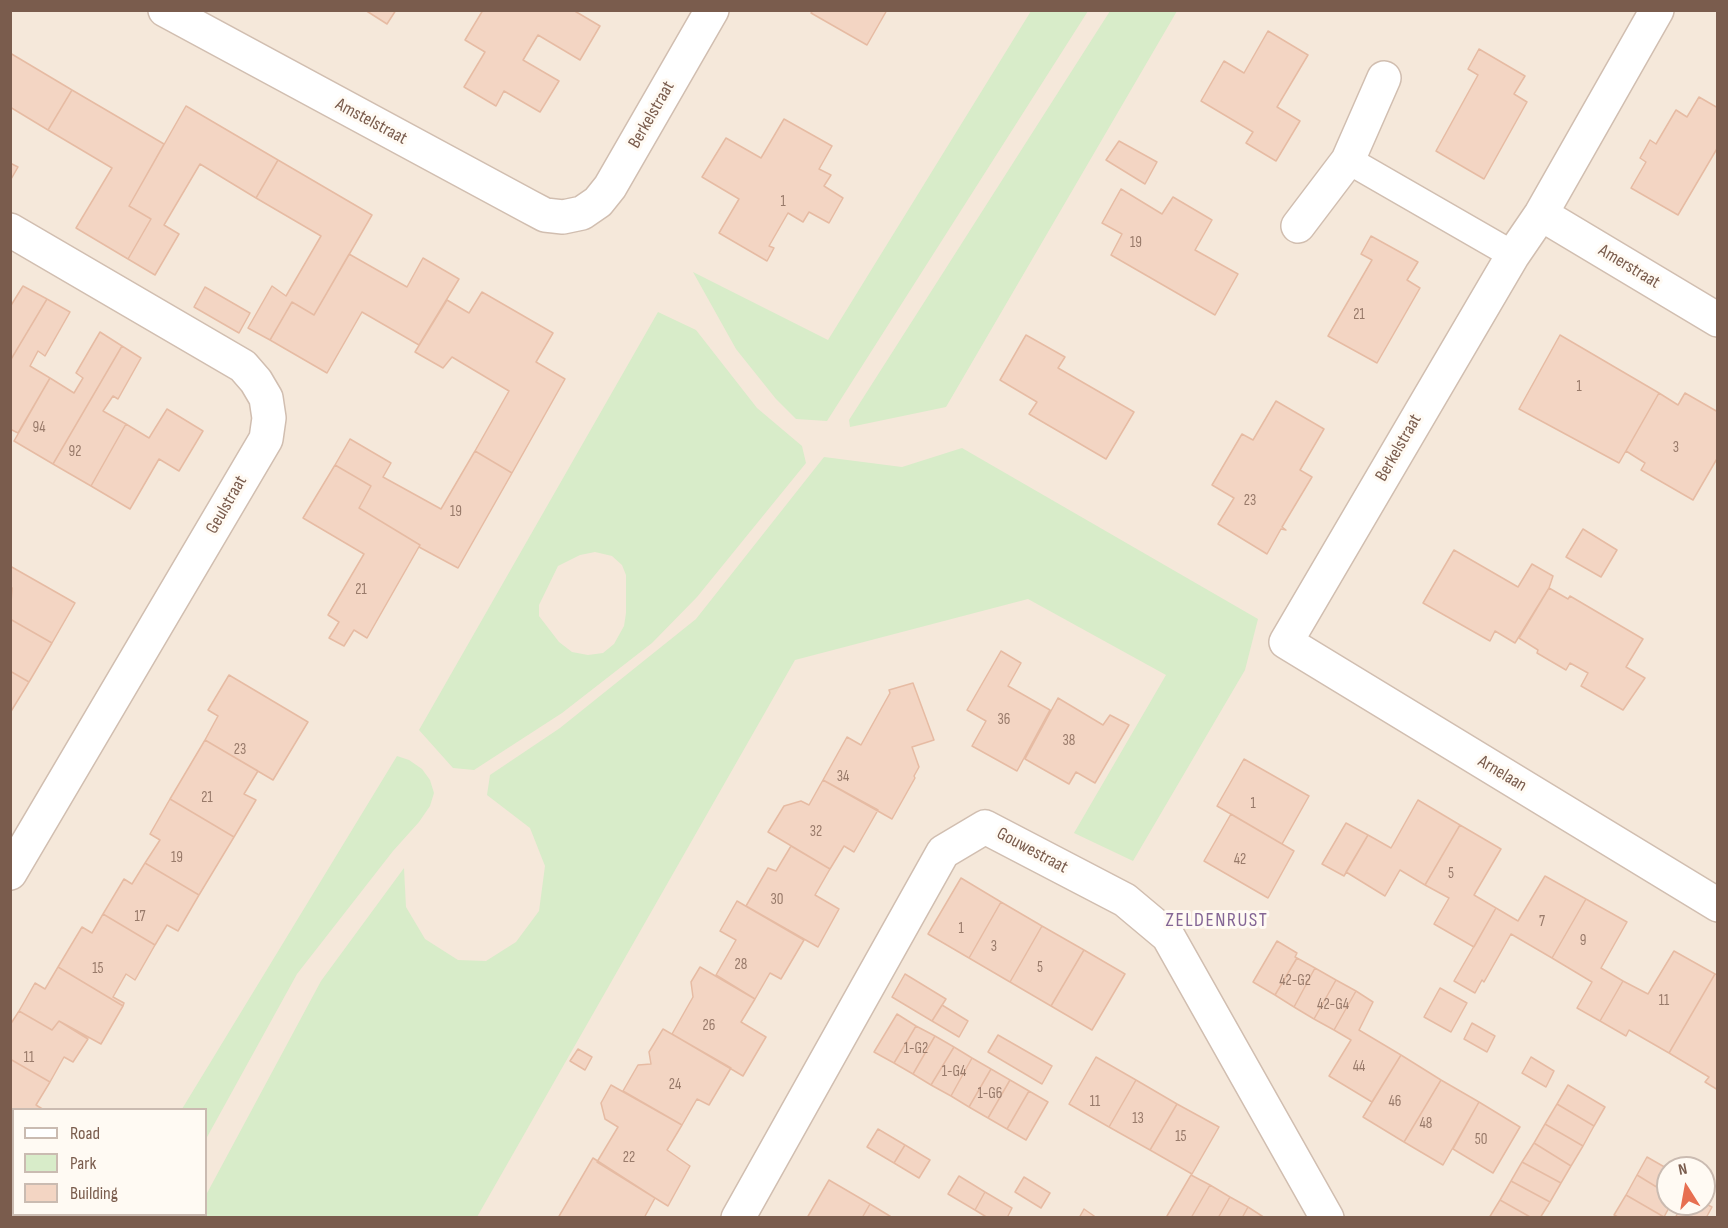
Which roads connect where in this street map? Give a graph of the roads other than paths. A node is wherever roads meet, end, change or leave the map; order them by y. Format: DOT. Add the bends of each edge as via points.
graph roads {
  1 [pos="165,10"];
  2 [pos="712,10"];
  3 [pos="1657,10"];
  4 [pos="1384,78"];
  5 [pos="1348,160"];
  6 [pos="582,213"];
  7 [pos="1541,214"];
  8 [pos="1298,226"];
  9 [pos="10,230"];
  10 [pos="1513,255"];
  11 [pos="1718,320"];
  12 [pos="1286,642"];
  13 [pos="10,873"];
  14 [pos="1718,905"];
  15 [pos="738,1218"];
  16 [pos="1327,1218"];
  1 -- 6 [label="street, Amstelstraat" via="545,215 564,217"];
  2 -- 6 [label="street, Berkelstraat" via="610,187"];
  3 -- 7 [label="street, Berkelstraat"];
  4 -- 5 [label="street"];
  5 -- 8 [label="street"];
  5 -- 10 [label="lane"];
  7 -- 10 [label="street, Berkelstraat"];
  7 -- 11 [label="street, Amerstraat"];
  9 -- 13 [label="street, Geulstraat" via="243,366 266,399 269,418 266,439"];
  10 -- 12 [label="street, Berkelstraat"];
  12 -- 14 [label="street, Arnelaan"];
  15 -- 16 [label="street, Gouwestraat" via="943,852 985,827 1125,900 1168,936"];
}
